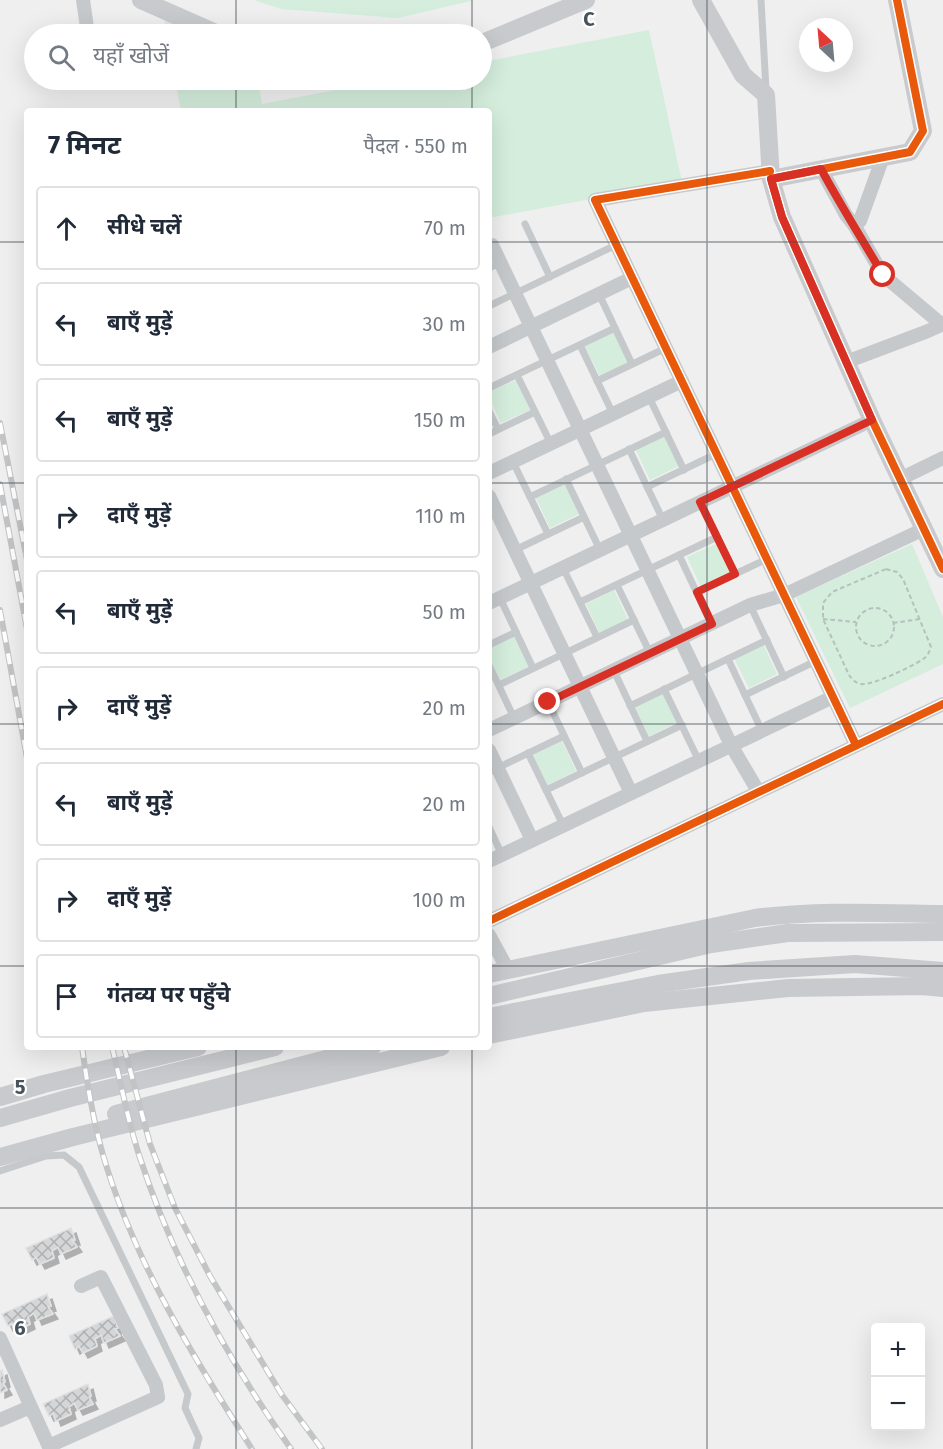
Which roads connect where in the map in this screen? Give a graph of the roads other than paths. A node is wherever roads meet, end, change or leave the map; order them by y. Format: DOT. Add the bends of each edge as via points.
graph roads {
  1 [pos="83,0"];
  2 [pos="141,0"];
  3 [pos="585,0"];
  4 [pos="701,0"];
  5 [pos="761,0"];
  6 [pos="897,0"];
  7 [pos="87,24"];
  8 [pos="195,24"];
  9 [pos="492,39"];
  10 [pos="766,94"];
  11 [pos="883,157"];
  12 [pos="821,169"];
  13 [pos="771,175"];
  14 [pos="525,224"];
  15 [pos="854,225"];
  16 [pos="492,245"];
  17 [pos="616,245"];
  18 [pos="495,266"];
  19 [pos="550,277"];
  20 [pos="632,278"];
  21 [pos="515,294"];
  22 [pos="599,294"];
  23 [pos="492,305"];
  24 [pos="942,324"];
  25 [pos="531,327"];
  26 [pos="615,328"];
  27 [pos="580,345"];
  28 [pos="492,346"];
  29 [pos="666,348"];
  30 [pos="547,361"];
  31 [pos="846,362"];
  32 [pos="632,364"];
  33 [pos="517,375"];
  34 [pos="597,381"];
  35 [pos="681,381"];
  36 [pos="492,387"];
  37 [pos="649,397"];
  38 [pos="535,411"];
  39 [pos="613,414"];
  40 [pos="492,417"];
  41 [pos="872,420"];
  42 [pos="498,429"];
  43 [pos="580,430"];
  44 [pos="492,432"];
  45 [pos="666,432"];
  46 [pos="550,444"];
  47 [pos="629,449"];
  48 [pos="716,454"];
  49 [pos="943,458"];
  50 [pos="513,462"];
  51 [pos="597,465"];
  52 [pos="684,470"];
  53 [pos="492,472"];
  54 [pos="566,479"];
  55 [pos="900,479"];
  56 [pos="647,487"];
  57 [pos="732,487"];
  58 [pos="530,496"];
  59 [pos="492,502"];
  60 [pos="700,502"];
  61 [pos="584,517"];
  62 [pos="663,520"];
  63 [pos="924,529"];
  64 [pos="548,534"];
  65 [pos="630,536"];
  66 [pos="717,537"];
  67 [pos="515,550"];
  68 [pos="600,550"];
  69 [pos="679,555"];
  70 [pos="767,559"];
  71 [pos="564,568"];
  72 [pos="943,569"];
  73 [pos="647,570"];
  74 [pos="735,574"];
  75 [pos="531,583"];
  76 [pos="617,585"];
  77 [pos="697,592"];
  78 [pos="784,595"];
  79 [pos="494,601"];
  80 [pos="580,603"];
  81 [pos="750,605"];
  82 [pos="634,620"];
  83 [pos="712,624"];
  84 [pos="516,632"];
  85 [pos="597,638"];
  86 [pos="680,639"];
  87 [pos="767,640"];
  88 [pos="492,644"];
  89 [pos="564,653"];
  90 [pos="650,653"];
  91 [pos="728,659"];
  92 [pos="816,662"];
  93 [pos="533,668"];
  94 [pos="614,671"];
  95 [pos="492,672"];
  96 [pos="697,674"];
  97 [pos="784,677"];
  98 [pos="498,685"];
  99 [pos="580,687"];
  100 [pos="664,689"];
  101 [pos="745,695"];
  102 [pos="832,697"];
  103 [pos="548,702"];
  104 [pos="943,704"];
  105 [pos="630,706"];
  106 [pos="514,718"];
  107 [pos="682,725"];
  108 [pos="492,729"];
  109 [pos="762,731"];
  110 [pos="564,736"];
  111 [pos="647,741"];
  112 [pos="731,745"];
  113 [pos="856,745"];
  114 [pos="528,753"];
  115 [pos="614,757"];
  116 [pos="699,761"];
  117 [pos="493,770"];
  118 [pos="582,773"];
  119 [pos="546,790"];
  120 [pos="758,791"];
  121 [pos="631,793"];
  122 [pos="563,825"];
  123 [pos="492,833"];
  124 [pos="532,840"];
  125 [pos="502,855"];
  126 [pos="492,860"];
  127 [pos="943,914"];
  128 [pos="492,920"];
  129 [pos="943,932"];
  130 [pos="492,941"];
  131 [pos="508,970"];
  132 [pos="943,970"];
  133 [pos="492,973"];
  134 [pos="943,988"];
  135 [pos="492,995"];
  136 [pos="492,1016"];
  137 [pos="492,1034"];
  138 [pos="186,1050"];
  139 [pos="263,1050"];
  140 [pos="361,1050"];
  141 [pos="429,1050"];
  142 [pos="0,1097"];
  143 [pos="0,1118"];
  144 [pos="0,1146"];
  145 [pos="0,1157"];
  146 [pos="0,1171"];
  147 [pos="81,1286"];
  148 [pos="0,1338"];
  149 [pos="30,1407"];
  150 [pos="0,1420"];
  151 [pos="50,1448"];
  152 [pos="196,1449"];
  1 -- 7 [label="street"];
  2 -- 8 [label="street"];
  3 -- 9 [label="street"];
  4 -- 10 [label="street" via="743,75"];
  5 -- 10 [label="lane"];
  6 -- 11 [label="street" via="923,131 910,152"];
  10 -- 13 [label="street"];
  11 -- 12 [label="street"];
  11 -- 15 [label="street" via="860,221"];
  12 -- 13 [label="street"];
  12 -- 15 [label="street"];
  13 -- 17 [label="street" via="595,200"];
  13 -- 31 [label="street" via="782,217"];
  14 -- 19 [label="lane"];
  15 -- 24 [label="street" via="883,275"];
  16 -- 18 [label="street"];
  17 -- 19 [label="lane"];
  17 -- 20 [label="street"];
  18 -- 21 [label="street"];
  19 -- 21 [label="lane"];
  20 -- 22 [label="street"];
  20 -- 29 [label="street"];
  21 -- 23 [label="lane"];
  21 -- 25 [label="street"];
  22 -- 25 [label="street"];
  22 -- 26 [label="lane"];
  24 -- 31 [label="street"];
  25 -- 28 [label="street"];
  25 -- 30 [label="street"];
  26 -- 27 [label="lane"];
  26 -- 32 [label="lane"];
  27 -- 30 [label="lane"];
  27 -- 34 [label="lane"];
  29 -- 32 [label="lane"];
  29 -- 35 [label="street"];
  30 -- 33 [label="lane"];
  30 -- 43 [label="street"];
  31 -- 41 [label="street"];
  32 -- 34 [label="lane"];
  33 -- 36 [label="lane"];
  33 -- 38 [label="lane"];
  34 -- 39 [label="lane"];
  35 -- 37 [label="street"];
  35 -- 48 [label="street"];
  37 -- 39 [label="street"];
  37 -- 45 [label="lane"];
  38 -- 42 [label="lane"];
  38 -- 46 [label="lane"];
  39 -- 43 [label="street"];
  40 -- 42 [label="lane"];
  41 -- 55 [label="street"];
  41 -- 57 [label="street"];
  42 -- 44 [label="lane"];
  43 -- 46 [label="street"];
  43 -- 51 [label="street"];
  45 -- 47 [label="lane"];
  45 -- 52 [label="lane"];
  46 -- 50 [label="street"];
  47 -- 51 [label="lane"];
  47 -- 56 [label="lane"];
  48 -- 52 [label="lane"];
  48 -- 57 [label="street"];
  49 -- 55 [label="street"];
  50 -- 53 [label="street"];
  50 -- 58 [label="lane"];
  51 -- 54 [label="lane"];
  51 -- 65 [label="street"];
  52 -- 56 [label="lane"];
  54 -- 58 [label="lane"];
  54 -- 61 [label="lane"];
  55 -- 63 [label="street"];
  56 -- 62 [label="lane"];
  57 -- 60 [label="street"];
  57 -- 70 [label="street"];
  58 -- 64 [label="lane"];
  59 -- 67 [label="street"];
  60 -- 62 [label="street"];
  60 -- 66 [label="lane"];
  61 -- 64 [label="lane"];
  61 -- 68 [label="lane"];
  62 -- 65 [label="street"];
  63 -- 72 [label="street"];
  63 -- 78 [label="street"];
  64 -- 67 [label="lane"];
  65 -- 68 [label="street"];
  65 -- 73 [label="street"];
  66 -- 69 [label="lane"];
  66 -- 74 [label="lane"];
  67 -- 75 [label="street"];
  68 -- 71 [label="street"];
  69 -- 73 [label="lane"];
  69 -- 77 [label="lane"];
  70 -- 74 [label="lane"];
  70 -- 78 [label="street"];
  71 -- 75 [label="street"];
  71 -- 80 [label="lane"];
  73 -- 76 [label="lane"];
  73 -- 86 [label="street"];
  74 -- 77 [label="lane"];
  75 -- 79 [label="street"];
  75 -- 89 [label="street"];
  76 -- 80 [label="lane"];
  76 -- 82 [label="lane"];
  77 -- 83 [label="lane"];
  78 -- 81 [label="street"];
  78 -- 92 [label="street"];
  79 -- 84 [label="lane"];
  80 -- 85 [label="lane"];
  81 -- 83 [label="street"];
  81 -- 87 [label="lane"];
  82 -- 85 [label="lane"];
  82 -- 90 [label="lane"];
  83 -- 86 [label="street"];
  84 -- 88 [label="lane"];
  84 -- 93 [label="lane"];
  85 -- 89 [label="lane"];
  86 -- 90 [label="street"];
  86 -- 96 [label="street"];
  87 -- 91 [label="lane"];
  87 -- 97 [label="lane"];
  89 -- 93 [label="lane"];
  89 -- 99 [label="street"];
  90 -- 94 [label="street"];
  91 -- 96 [label="lane"];
  91 -- 101 [label="lane"];
  92 -- 97 [label="lane"];
  92 -- 102 [label="street"];
  93 -- 98 [label="lane"];
  94 -- 99 [label="street"];
  94 -- 105 [label="lane"];
  95 -- 98 [label="lane"];
  96 -- 100 [label="lane"];
  96 -- 112 [label="street"];
  97 -- 101 [label="lane"];
  98 -- 106 [label="lane"];
  99 -- 103 [label="street"];
  99 -- 115 [label="street"];
  100 -- 105 [label="lane"];
  100 -- 107 [label="lane"];
  101 -- 109 [label="lane"];
  102 -- 109 [label="street"];
  102 -- 113 [label="street"];
  103 -- 106 [label="street"];
  103 -- 110 [label="lane"];
  104 -- 113 [label="street"];
  105 -- 111 [label="lane"];
  106 -- 108 [label="street"];
  107 -- 111 [label="lane"];
  107 -- 116 [label="lane"];
  109 -- 112 [label="street"];
  110 -- 114 [label="lane"];
  110 -- 118 [label="lane"];
  111 -- 115 [label="lane"];
  112 -- 116 [label="street"];
  112 -- 120 [label="street"];
  113 -- 120 [label="street"];
  114 -- 117 [label="lane"];
  114 -- 119 [label="lane"];
  115 -- 118 [label="lane"];
  115 -- 121 [label="street"];
  116 -- 121 [label="street"];
  117 -- 124 [label="street"];
  118 -- 119 [label="lane"];
  119 -- 122 [label="lane"];
  120 -- 128 [label="street"];
  121 -- 122 [label="street"];
  122 -- 124 [label="street"];
  123 -- 125 [label="lane"];
  124 -- 125 [label="street"];
  125 -- 126 [label="street"];
  127 -- 131 [label="street" via="777,915"];
  129 -- 135 [label="street" via="788,933 711,944"];
  130 -- 131 [label="street"];
  131 -- 133 [label="street"];
  132 -- 136 [label="street" via="855,964 749,971 658,984"];
  134 -- 137 [label="street" via="777,989 644,1003"];
  138 -- 142 [label="street"];
  139 -- 143 [label="street"];
  140 -- 144 [label="street"];
  141 -- 145 [label="street"];
  146 -- 152 [label="lane" via="46,1156 64,1155 79,1167 188,1394 185,1408 199,1438"];
  147 -- 151 [label="street" via="101,1277 156,1385 158,1397"];
  148 -- 149 [label="street"];
  149 -- 150 [label="street"];
  149 -- 151 [label="street"];
}
